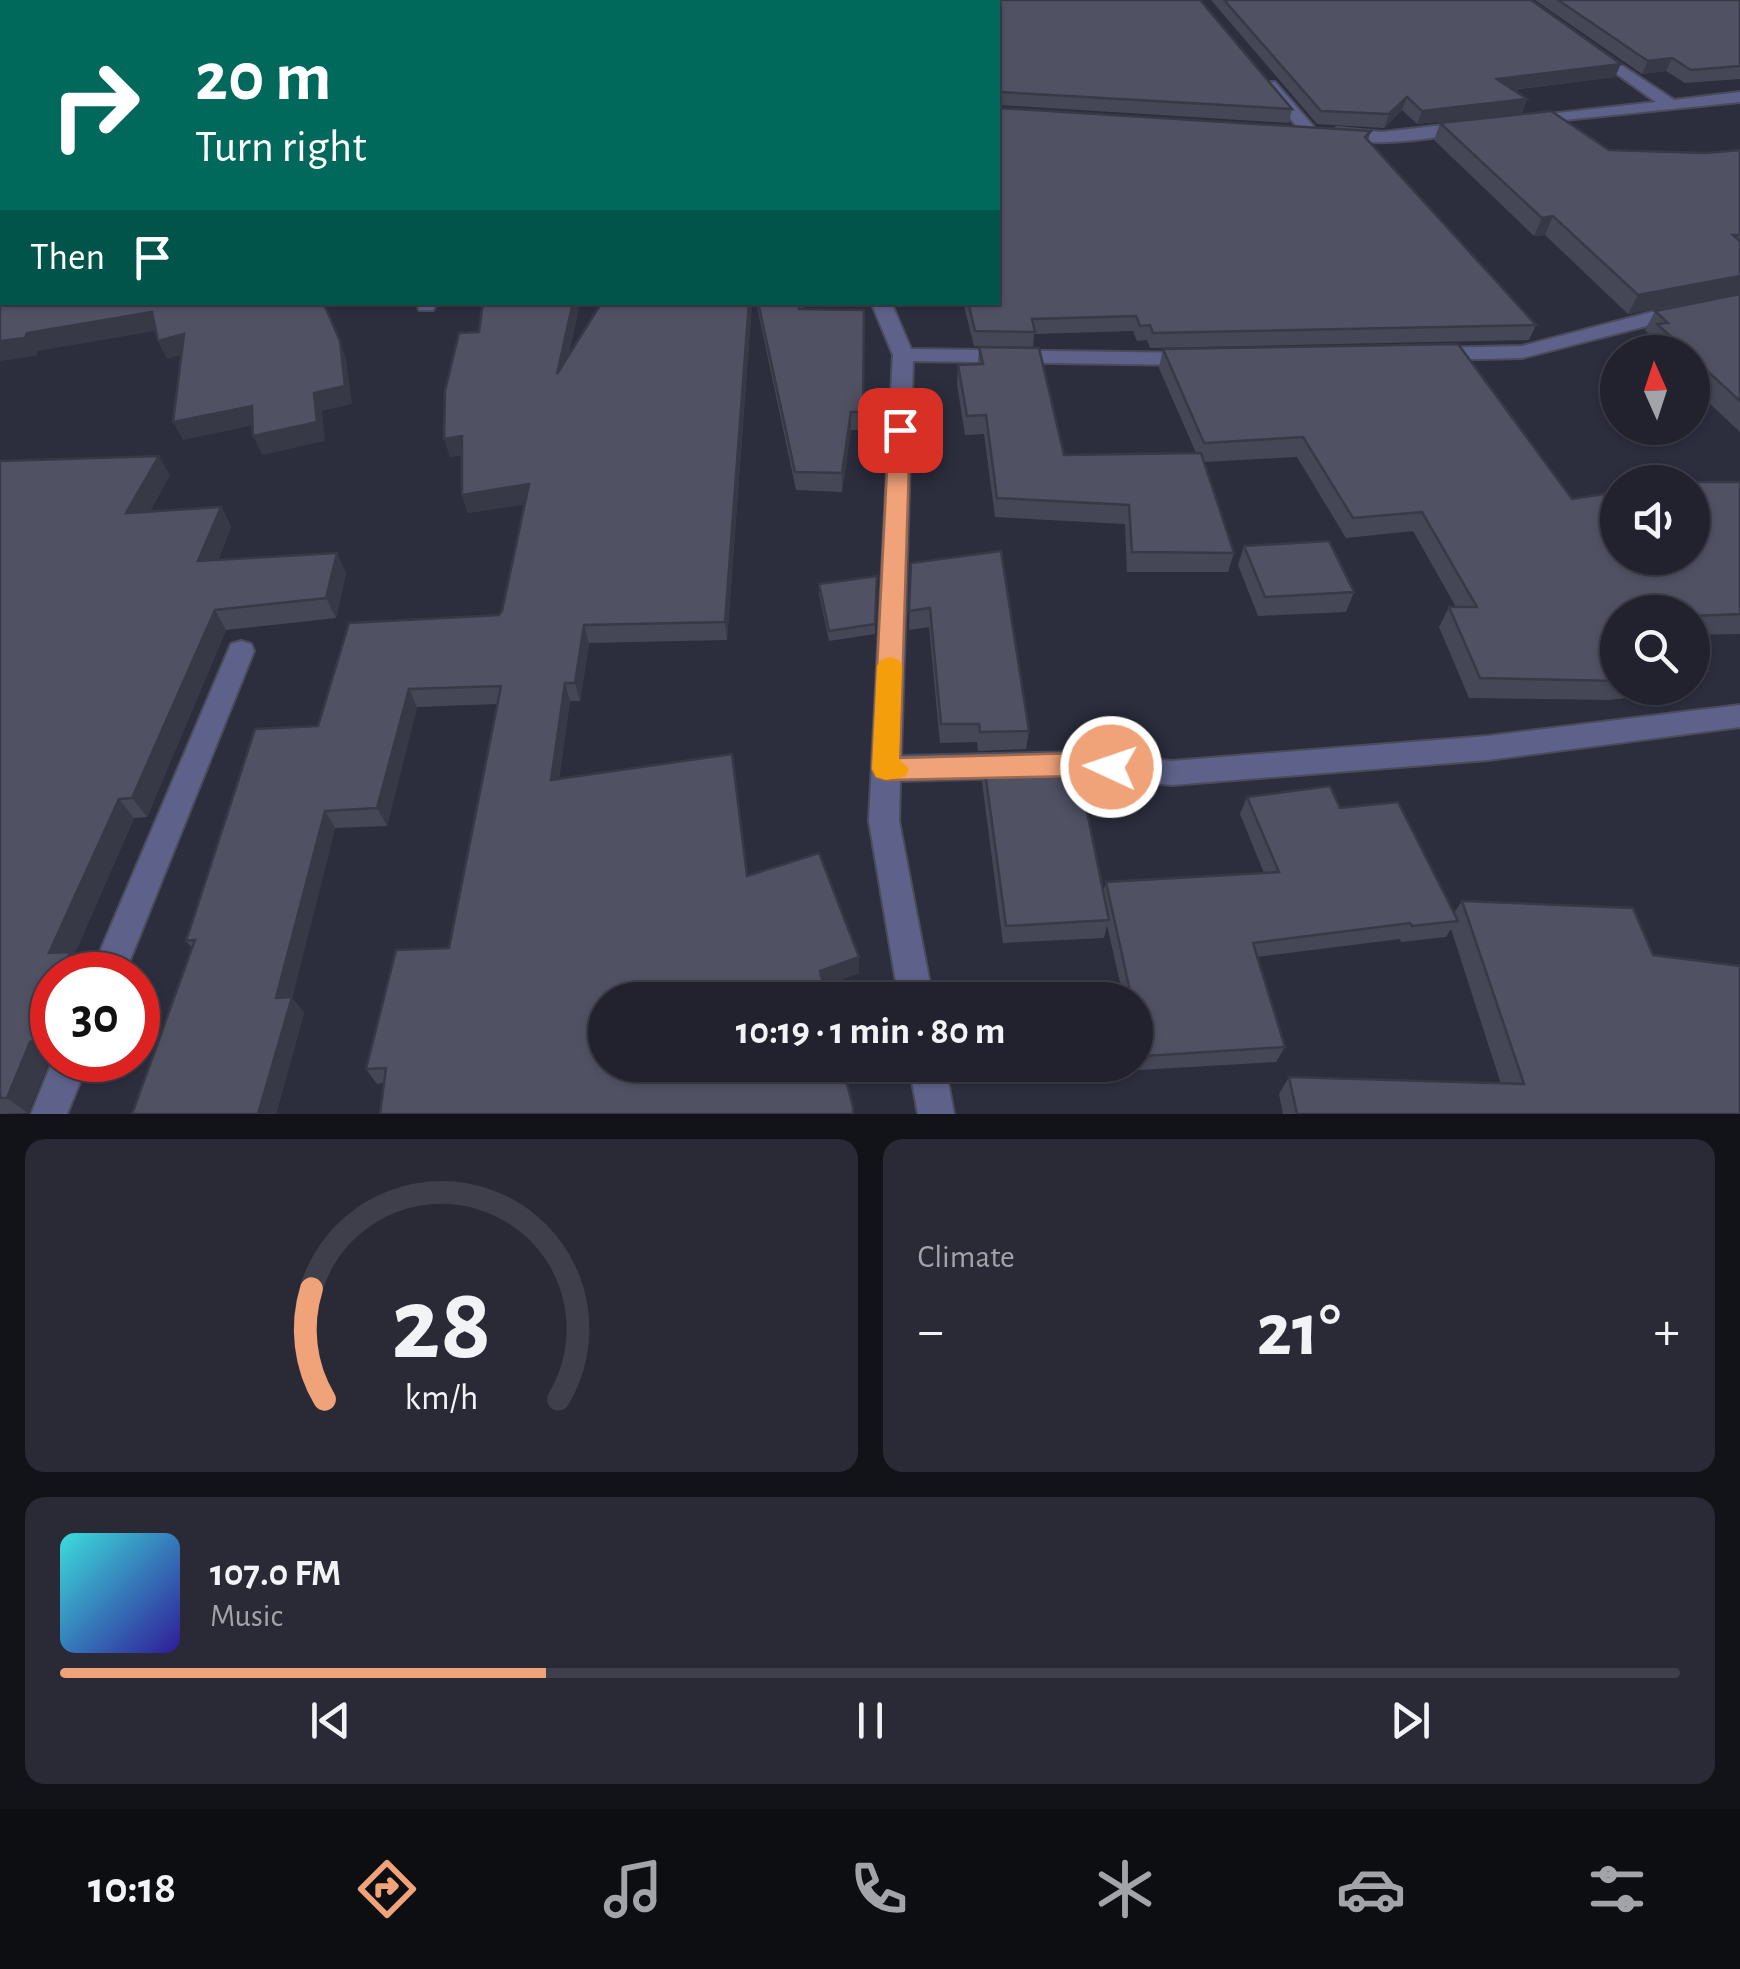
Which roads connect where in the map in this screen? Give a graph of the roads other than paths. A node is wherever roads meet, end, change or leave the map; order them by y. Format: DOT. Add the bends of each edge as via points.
graph roads {
  1 [pos="1582,42"];
  2 [pos="1260,72"];
  3 [pos="1740,97"];
  4 [pos="1672,106"];
  5 [pos="1517,122"];
  6 [pos="1498,124"];
  7 [pos="1289,130"];
  8 [pos="1309,130"];
  9 [pos="1740,302"];
  10 [pos="882,305"];
  11 [pos="1406,354"];
  12 [pos="902,355"];
  13 [pos="1212,360"];
  14 [pos="241,650"];
  15 [pos="1740,716"];
  16 [pos="886,769"];
  17 [pos="116,952"];
  18 [pos="913,982"];
  19 [pos="62,1082"];
  20 [pos="930,1082"];
  21 [pos="49,1114"];
  22 [pos="936,1114"];
  1 -- 4 [label="street"];
  2 -- 8 [label="street"];
  3 -- 4 [label="street"];
  4 -- 5 [label="street"];
  6 -- 8 [label="street" via="1382,136"];
  7 -- 8 [label="street"];
  9 -- 11 [label="street" via="1522,352"];
  10 -- 12 [label="street"];
  12 -- 13 [label="street"];
  12 -- 16 [label="street"];
  14 -- 17 [label="street"];
  15 -- 16 [label="street" via="1488,748 1172,773 1081,764"];
  16 -- 18 [label="street" via="884,820"];
  19 -- 21 [label="street"];
  20 -- 22 [label="street"];
}
